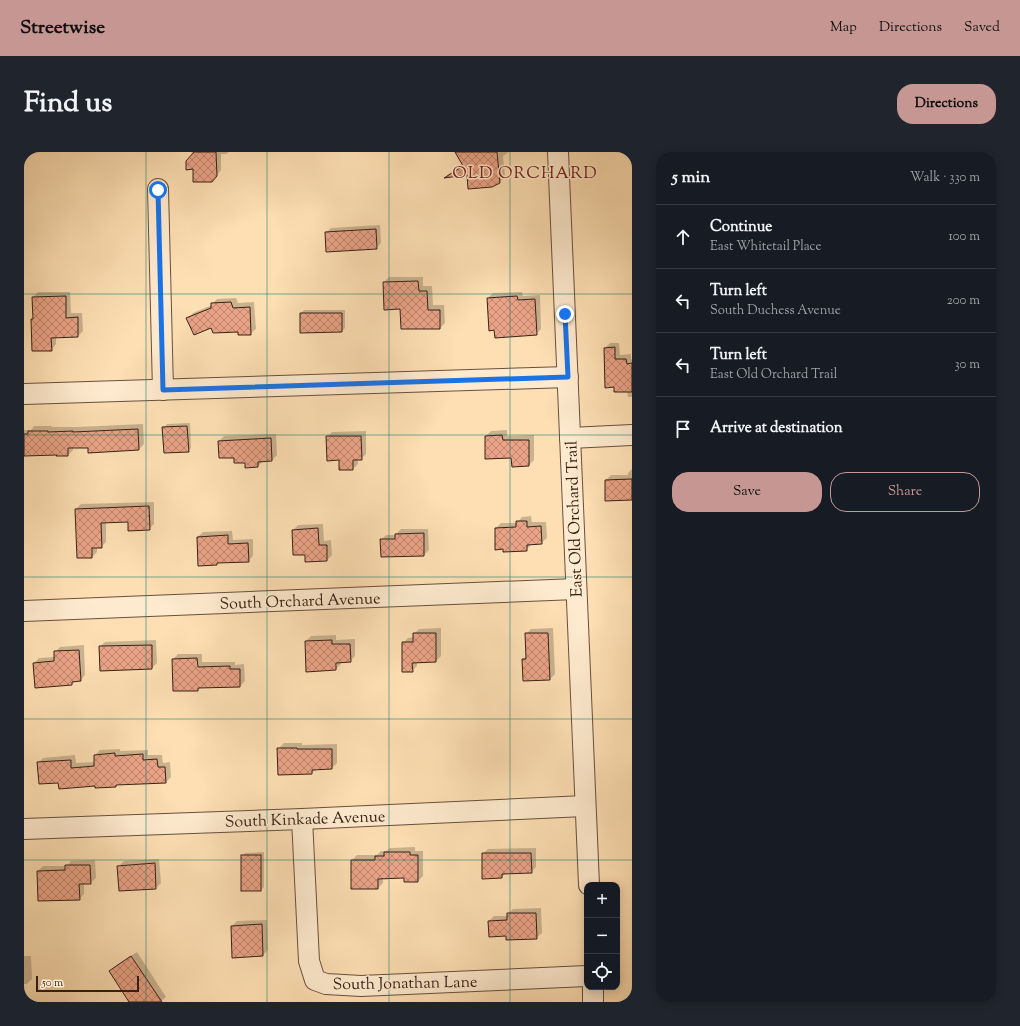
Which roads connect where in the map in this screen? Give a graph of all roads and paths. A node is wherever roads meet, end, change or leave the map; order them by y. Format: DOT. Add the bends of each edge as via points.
graph roads {
  1 [pos="558,152"];
  2 [pos="158,190"];
  3 [pos="568,377"];
  4 [pos="163,390"];
  5 [pos="24,394"];
  6 [pos="632,435"];
  7 [pos="570,438"];
  8 [pos="576,588"];
  9 [pos="24,611"];
  10 [pos="585,806"];
  11 [pos="302,819"];
  12 [pos="24,829"];
  13 [pos="588,882"];
  14 [pos="584,976"];
  15 [pos="593,990"];
  16 [pos="593,1002"];
  1 -- 3 [label="street, East Old Orchard Trail"];
  2 -- 4 [label="street"];
  3 -- 4 [label="street"];
  3 -- 7 [label="street, East Old Orchard Trail"];
  4 -- 5 [label="street"];
  6 -- 7 [label="street"];
  7 -- 8 [label="street, East Old Orchard Trail"];
  8 -- 9 [label="street, South Orchard Avenue"];
  8 -- 10 [label="street, East Old Orchard Trail"];
  10 -- 11 [label="street, South Kinkade Avenue"];
  10 -- 13 [label="street, East Old Orchard Trail"];
  11 -- 12 [label="street, South Kinkade Avenue"];
  11 -- 14 [label="street, South Jonathan Lane" via="309,961 315,980 326,984 360,986"];
  15 -- 16 [label="street"];
}
